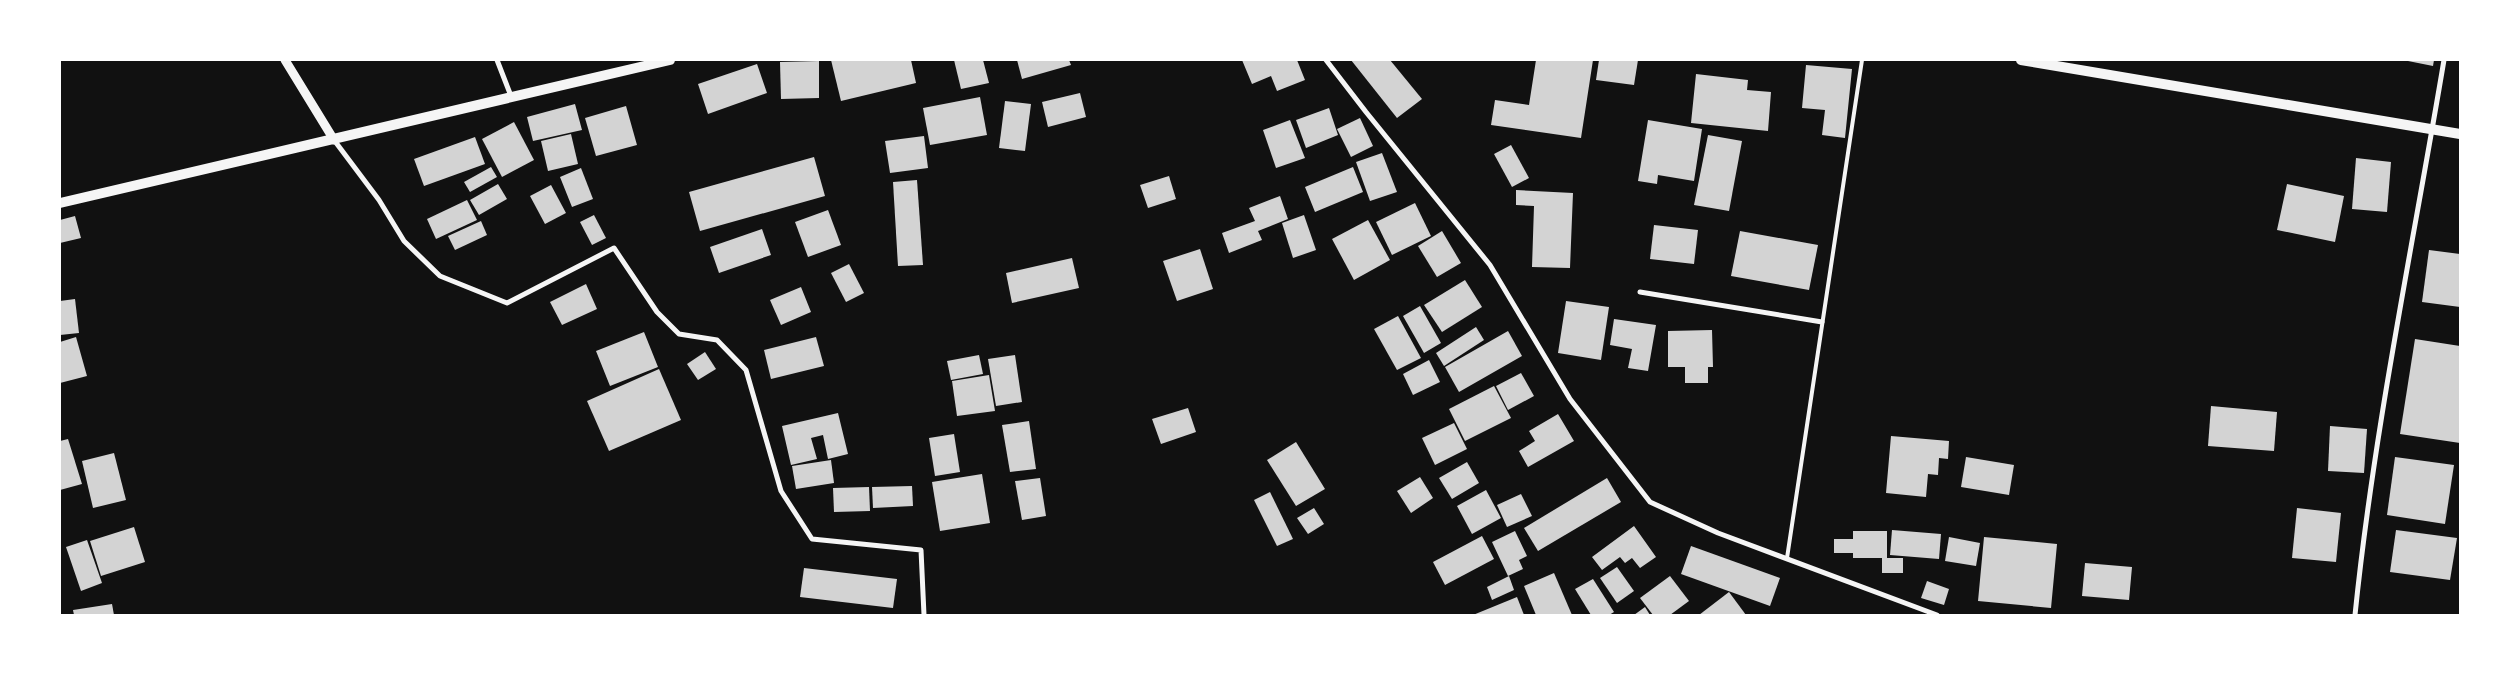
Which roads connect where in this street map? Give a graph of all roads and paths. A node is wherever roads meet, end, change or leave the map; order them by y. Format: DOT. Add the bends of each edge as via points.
graph roads {
  1 [pos="285,60"];
  2 [pos="497,60"];
  3 [pos="670,60"];
  4 [pos="1326,60"];
  5 [pos="1862,60"];
  6 [pos="2021,60"];
  7 [pos="2444,60"];
  8 [pos="511,96"];
  9 [pos="2433,130"];
  10 [pos="2460,134"];
  11 [pos="334,140"];
  12 [pos="60,203"];
  13 [pos="1640,292"];
  14 [pos="1822,322"];
  15 [pos="1787,558"];
  16 [pos="924,615"];
  17 [pos="1937,615"];
  18 [pos="2355,615"];
  1 -- 11 [label="street"];
  2 -- 8 [label="street"];
  3 -- 8 [label="main road"];
  4 -- 15 [label="street" via="1490,265 1570,399 1650,502 1718,533"];
  5 -- 14 [label="lane"];
  6 -- 9 [label="main road"];
  7 -- 9 [label="street"];
  8 -- 11 [label="main road"];
  9 -- 10 [label="main road"];
  9 -- 18 [label="street" via="2389,374 2363,538"];
  11 -- 12 [label="main road"];
  11 -- 16 [label="street" via="379,200 404,241 440,276 507,303 614,248 657,312 679,334 717,340 746,370 781,491 812,538 921,550"];
  13 -- 14 [label="street"];
  14 -- 15 [label="lane"];
  15 -- 17 [label="street"];
}
